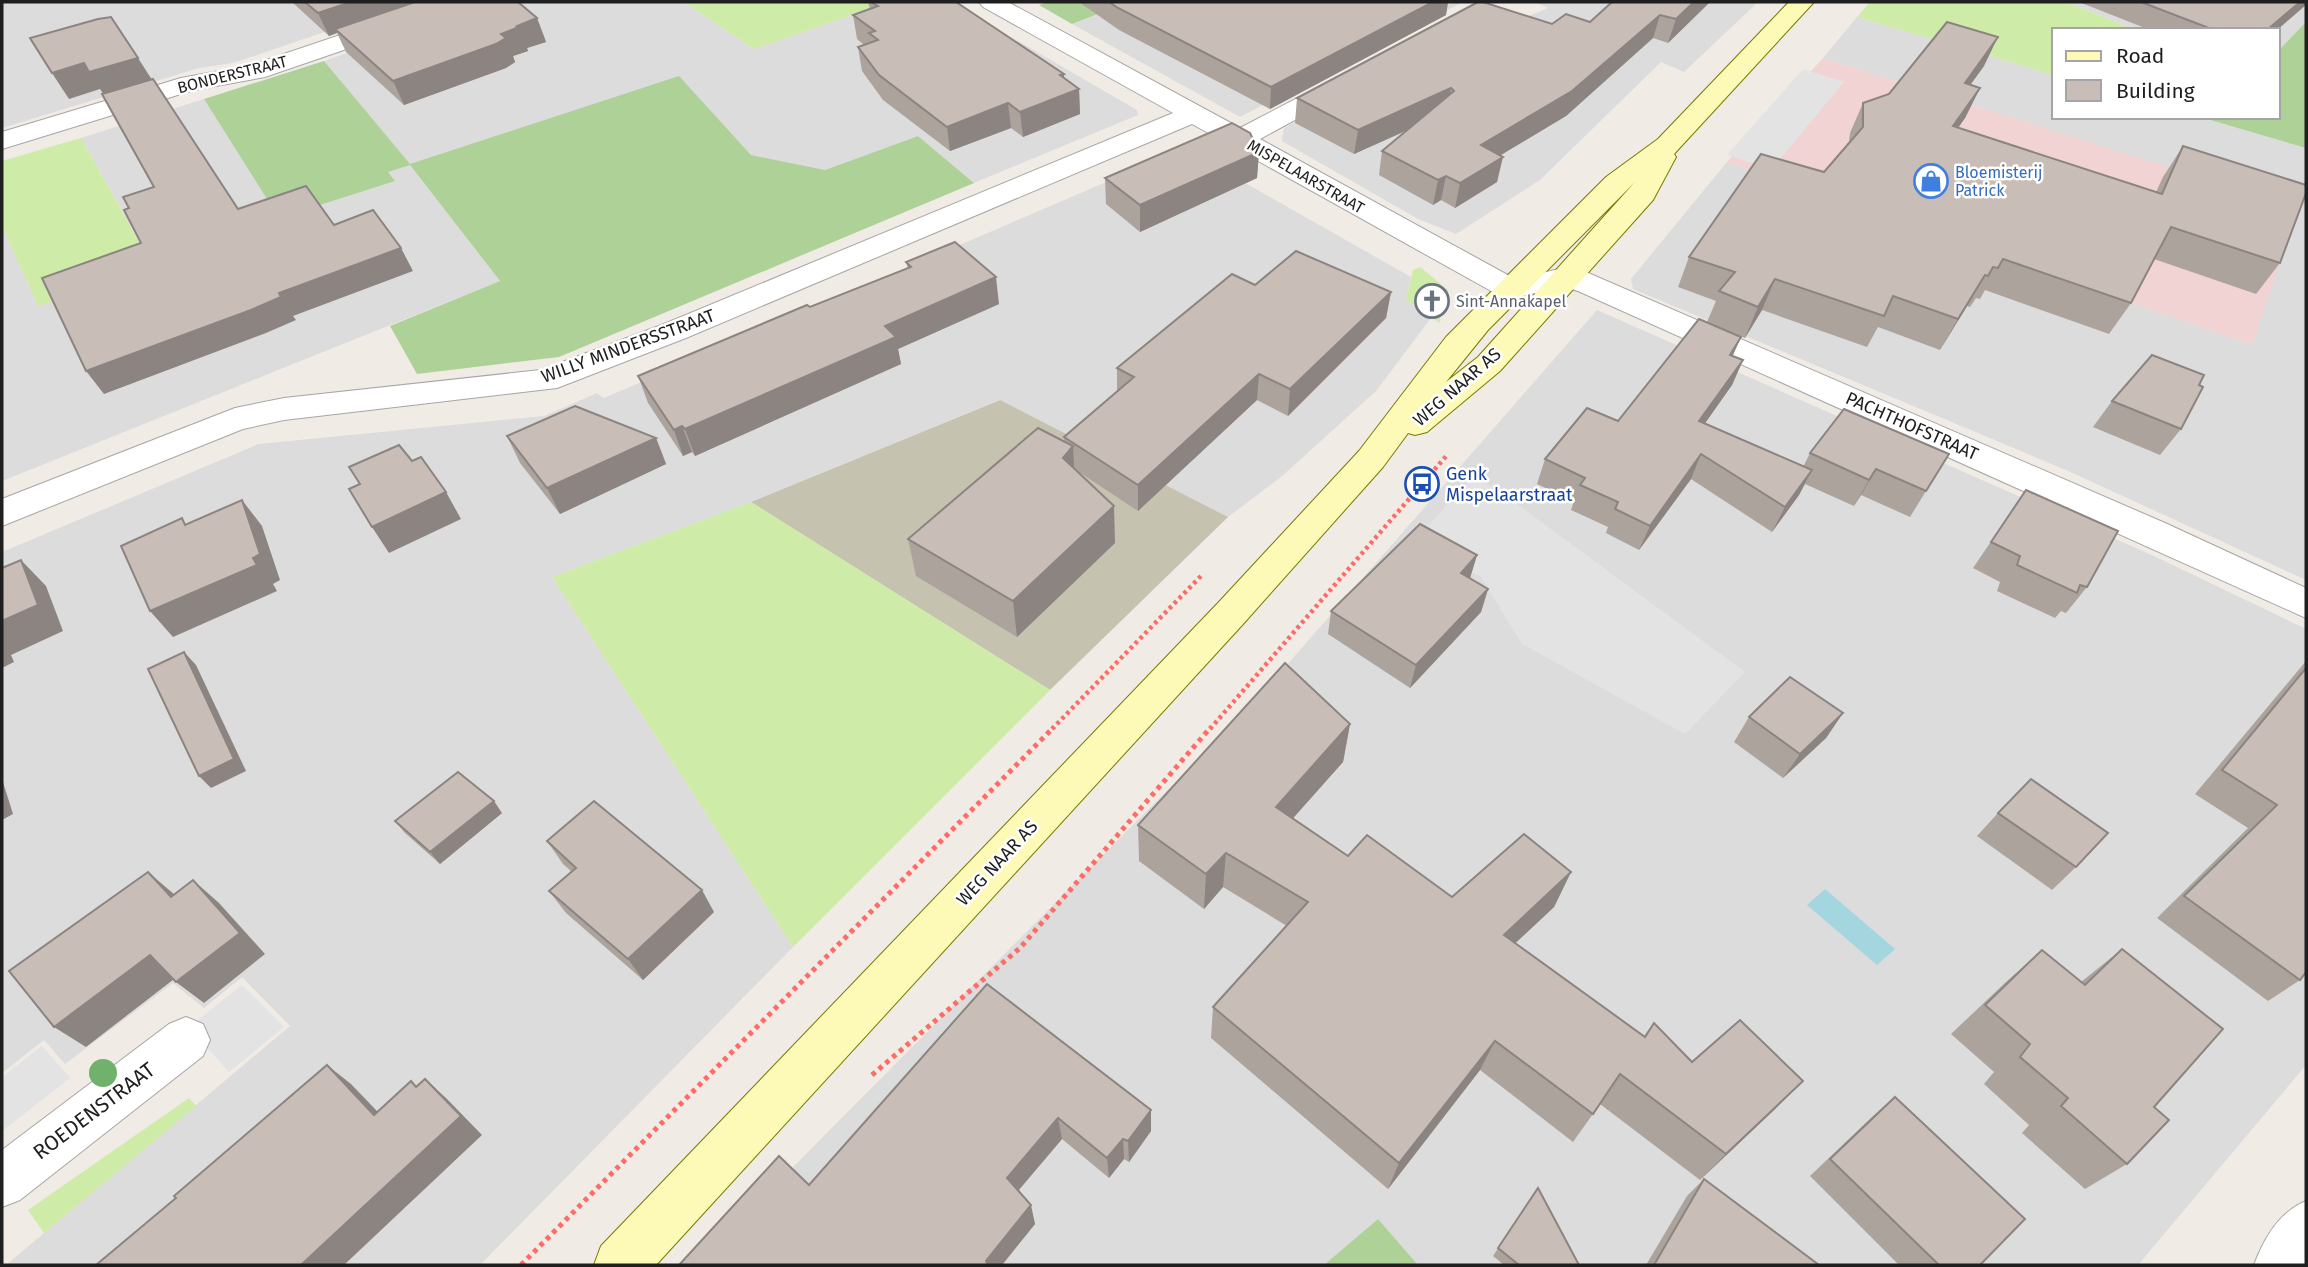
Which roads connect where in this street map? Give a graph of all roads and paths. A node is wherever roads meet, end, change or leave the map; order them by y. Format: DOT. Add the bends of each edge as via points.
graph roads {
  1 [pos="461,2"];
  2 [pos="991,2"];
  3 [pos="1802,2"];
  4 [pos="1367,71"];
  5 [pos="1193,114"];
  6 [pos="1240,139"];
  7 [pos="2,141"];
  8 [pos="1668,145"];
  9 [pos="1568,276"];
  10 [pos="1511,289"];
  11 [pos="1451,450"];
  12 [pos="1371,459"];
  13 [pos="2,513"];
  14 [pos="1203,574"];
  15 [pos="2306,604"];
  16 [pos="186,1040"];
  17 [pos="865,1080"];
  18 [pos="2,1182"];
  19 [pos="2306,1227"];
  20 [pos="521,1265"];
  21 [pos="620,1265"];
  22 [pos="2280,1265"];
  1 -- 7 [label="street, BONDERSTRAAT" via="256,72 190,83"];
  2 -- 5 [label="street, MISPELAARSTRAAT"];
  3 -- 8 [label="main road, WEG NAAR AS"];
  4 -- 6 [label="street"];
  5 -- 6 [label="street, MISPELAARSTRAAT"];
  5 -- 13 [label="street, WILLY MINDERSSTRAAT" via="675,331 545,380 284,409 235,419"];
  6 -- 10 [label="street, MISPELAARSTRAAT"];
  8 -- 9 [label="main road, WEG NAAR AS" via="1643,194"];
  8 -- 10 [label="main road, WEG NAAR AS" via="1616,183"];
  9 -- 10 [label="street"];
  9 -- 12 [label="main road, WEG NAAR AS" via="1489,364"];
  9 -- 15 [label="street, PACHTHOFSTRAAT"];
  10 -- 12 [label="main road, WEG NAAR AS" via="1457,344"];
  11 -- 17 [label="path" via="1020,948"];
  12 -- 21 [label="main road, WEG NAAR AS"];
  14 -- 20 [label="path"];
  16 -- 18 [label="street, ROEDENSTRAAT"];
  19 -- 22 [label="street"];
}
